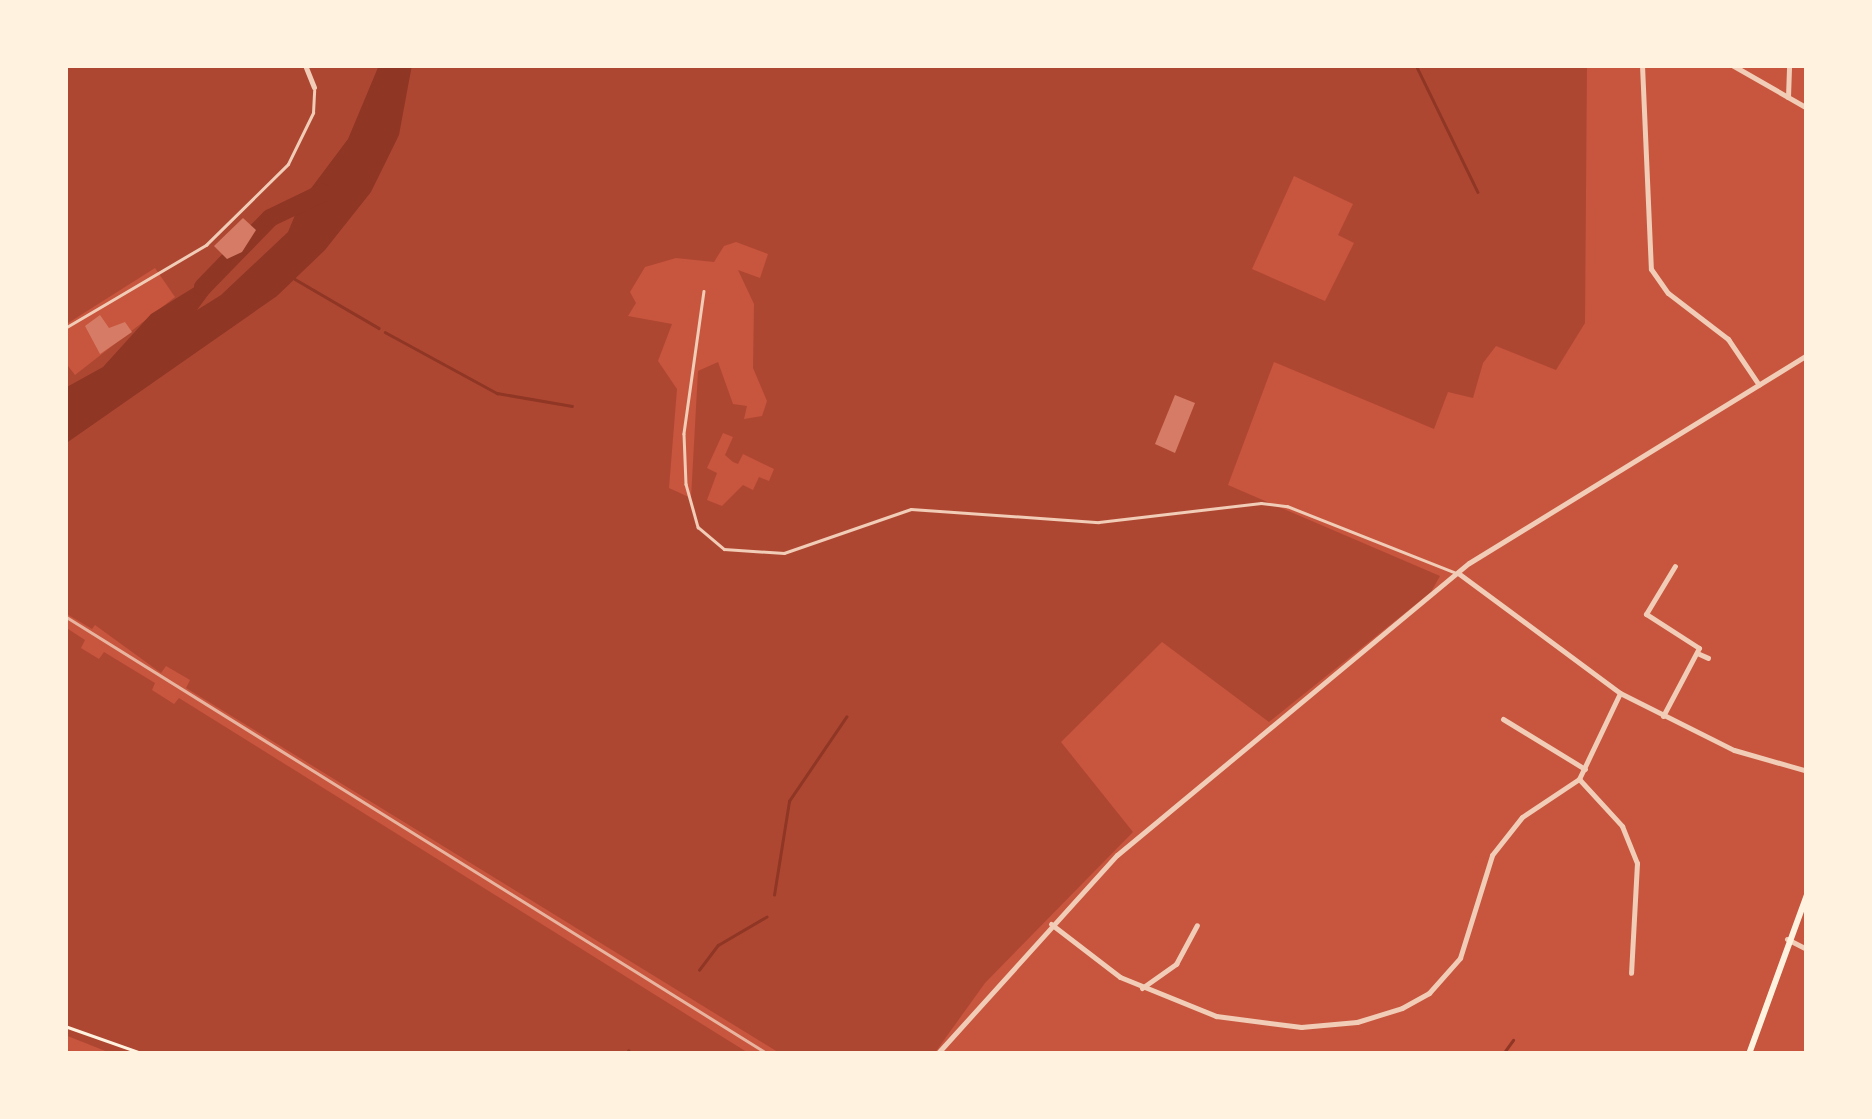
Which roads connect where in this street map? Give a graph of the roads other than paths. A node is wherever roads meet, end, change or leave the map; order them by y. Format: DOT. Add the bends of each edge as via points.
graph roads {
  1 [pos="306,65"];
  2 [pos="1642,65"];
  3 [pos="1732,65"];
  4 [pos="1789,65"];
  5 [pos="314,86"];
  6 [pos="1788,98"];
  7 [pos="1807,108"];
  8 [pos="704,291"];
  9 [pos="65,328"];
  10 [pos="1807,355"];
  11 [pos="1759,386"];
  12 [pos="1675,566"];
  13 [pos="1458,573"];
  14 [pos="1696,652"];
  15 [pos="1708,658"];
  16 [pos="1620,693"];
  17 [pos="1663,716"];
  18 [pos="1503,719"];
  19 [pos="1585,770"];
  20 [pos="1807,770"];
  21 [pos="1580,779"];
  22 [pos="1807,894"];
  23 [pos="1051,924"];
  24 [pos="1197,925"];
  25 [pos="1788,939"];
  26 [pos="1807,950"];
  27 [pos="1632,973"];
  28 [pos="1142,988"];
  29 [pos="940,1053"];
  30 [pos="1749,1054"];
  1 -- 5 [label="street"];
  2 -- 11 [label="street" via="1651,269 1668,293 1728,339"];
  3 -- 6 [label="street"];
  4 -- 6 [label="street"];
  5 -- 9 [label="lane" via="310,122 276,178 206,245"];
  6 -- 7 [label="street"];
  8 -- 13 [label="lane" via="684,434 686,484 699,529 724,548 784,553 910,508 1099,522 1261,503 1287,506"];
  10 -- 11 [label="street"];
  11 -- 13 [label="street"];
  12 -- 14 [label="street" via="1646,614"];
  13 -- 16 [label="street"];
  13 -- 23 [label="street" via="1166,810"];
  14 -- 15 [label="street"];
  14 -- 17 [label="street"];
  16 -- 17 [label="street"];
  16 -- 19 [label="street"];
  17 -- 20 [label="street" via="1734,750"];
  18 -- 19 [label="street"];
  19 -- 21 [label="street"];
  21 -- 27 [label="street" via="1622,826 1638,863"];
  21 -- 28 [label="street" via="1508,830 1486,868 1460,958 1429,994 1402,1008 1338,1025 1256,1024 1195,1010"];
  22 -- 25 [label="main road"];
  23 -- 28 [label="street"];
  23 -- 29 [label="street"];
  24 -- 28 [label="street" via="1176,964"];
  25 -- 26 [label="street"];
  25 -- 30 [label="main road"];
}
